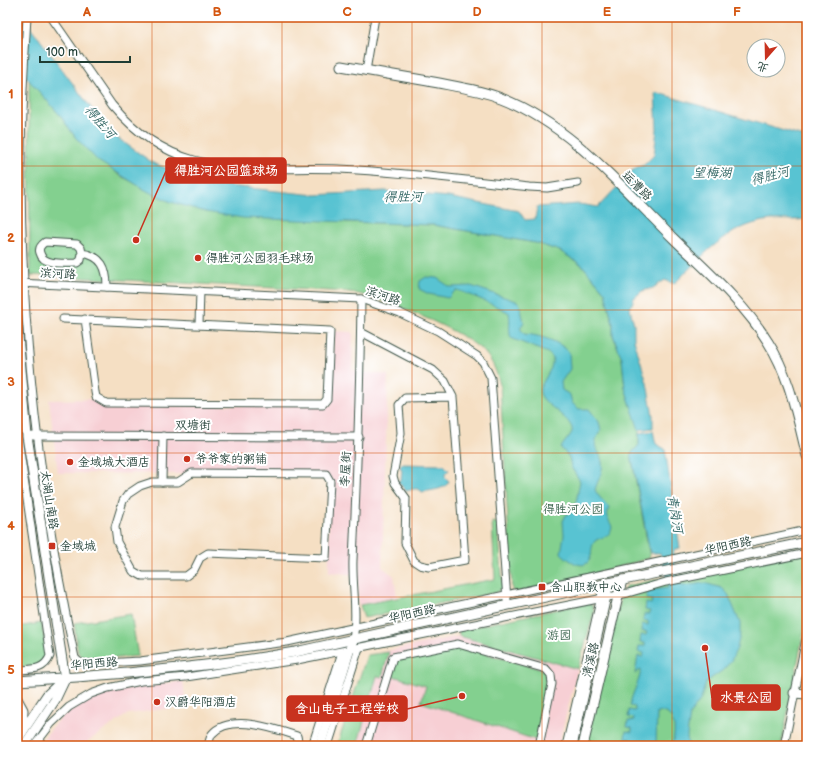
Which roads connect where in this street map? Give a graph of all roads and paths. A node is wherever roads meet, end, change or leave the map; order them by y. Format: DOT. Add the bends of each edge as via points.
graph roads {
  1 [pos="28,17"];
  2 [pos="51,17"];
  3 [pos="375,17"];
  4 [pos="341,66"];
  5 [pos="366,71"];
  6 [pos="578,183"];
  7 [pos="82,253"];
  8 [pos="20,283"];
  9 [pos="107,287"];
  10 [pos="200,291"];
  11 [pos="361,299"];
  12 [pos="63,318"];
  13 [pos="85,319"];
  14 [pos="199,324"];
  15 [pos="17,325"];
  16 [pos="360,332"];
  17 [pos="17,336"];
  18 [pos="453,397"];
  19 [pos="17,431"];
  20 [pos="26,436"];
  21 [pos="37,436"];
  22 [pos="163,436"];
  23 [pos="359,437"];
  24 [pos="807,456"];
  25 [pos="162,482"];
  26 [pos="807,530"];
  27 [pos="807,542"];
  28 [pos="807,552"];
  29 [pos="622,580"];
  30 [pos="606,583"];
  31 [pos="618,595"];
  32 [pos="507,596"];
  33 [pos="603,598"];
  34 [pos="507,606"];
  35 [pos="355,628"];
  36 [pos="807,634"];
  37 [pos="353,639"];
  38 [pos="350,650"];
  39 [pos="17,670"];
  40 [pos="64,678"];
  41 [pos="17,681"];
  42 [pos="807,688"];
  43 [pos="795,690"];
  44 [pos="807,694"];
  45 [pos="17,699"];
  46 [pos="17,706"];
  47 [pos="17,724"];
  48 [pos="20,736"];
  49 [pos="24,746"];
  50 [pos="34,746"];
  51 [pos="208,746"];
  52 [pos="299,746"];
  53 [pos="312,746"];
  54 [pos="320,746"];
  55 [pos="328,746"];
  56 [pos="366,746"];
  57 [pos="538,746"];
  58 [pos="566,746"];
  59 [pos="572,746"];
  60 [pos="583,746"];
  61 [pos="784,746"];
  1 -- 8 [label="street" via="23,84"];
  2 -- 6 [label="street" via="123,119 157,145 194,160 249,167 388,172 529,187 547,188"];
  3 -- 5 [label="street"];
  4 -- 5 [label="main road, 运漕路"];
  5 -- 24 [label="main road, 运漕路" via="449,85 501,98 557,128 604,170 753,321 780,363 790,389"];
  7 -- 7 [label="street" via="77,244 45,242 39,251 46,262 77,263"];
  7 -- 9 [label="street" via="96,257 104,266"];
  8 -- 9 [label="street, 滨河路"];
  8 -- 21 [label="street"];
  9 -- 10 [label="street, 滨河路"];
  10 -- 11 [label="street, 滨河路"];
  10 -- 14 [label="street"];
  11 -- 16 [label="street, 李屋街"];
  11 -- 32 [label="street, 滨河路" via="400,313 438,331 483,362 490,378"];
  12 -- 13 [label="street"];
  13 -- 14 [label="street"];
  13 -- 14 [label="street" via="94,392 96,397 106,403 323,404 327,399 330,331"];
  15 -- 17 [label="main road, 太湖山南路"];
  16 -- 18 [label="street" via="433,370 445,381"];
  16 -- 23 [label="street, 李屋街"];
  17 -- 20 [label="main road, 太湖山南路"];
  18 -- 18 [label="street" via="405,398 399,405 401,433 393,476 406,498 405,543 414,562 420,566 429,567 465,560"];
  19 -- 39 [label="street" via="50,652 47,662 40,668"];
  20 -- 21 [label="street, 双塘街"];
  20 -- 40 [label="main road, 太湖山南路"];
  21 -- 22 [label="street, 双塘街"];
  21 -- 35 [label="street" via="66,616 75,658 79,662 140,662 287,642"];
  22 -- 23 [label="street, 双塘街"];
  22 -- 25 [label="street"];
  23 -- 35 [label="street, 李屋街" via="352,574"];
  25 -- 25 [label="street" via="140,486 128,494 123,501 115,527 117,542 124,557 133,571 142,576 186,576 194,570 200,558 208,553 326,558 330,481 326,474 192,473 178,482"];
  26 -- 32 [label="street"];
  27 -- 29 [label="main road, 华阳西路"];
  28 -- 31 [label="street" via="666,582"];
  29 -- 30 [label="main road, 华阳西路"];
  29 -- 31 [label="main road, 清溪路"];
  30 -- 33 [label="main road, 清溪路"];
  30 -- 34 [label="main road, 华阳西路"];
  31 -- 33 [label="street"];
  31 -- 60 [label="main road, 清溪路"];
  32 -- 34 [label="street, 滨河路"];
  32 -- 35 [label="street"];
  33 -- 38 [label="street"];
  33 -- 58 [label="street"];
  33 -- 59 [label="main road, 清溪路"];
  34 -- 37 [label="main road, 华阳西路"];
  35 -- 37 [label="street, 李屋街"];
  36 -- 43 [label="street"];
  37 -- 38 [label="main road"];
  37 -- 40 [label="main road, 华阳西路" via="254,659"];
  38 -- 50 [label="street" via="108,688 68,707"];
  38 -- 53 [label="street"];
  38 -- 54 [label="main road"];
  38 -- 55 [label="street"];
  40 -- 41 [label="main road, 华阳西路"];
  40 -- 48 [label="main road" via="47,695"];
  40 -- 49 [label="main road" via="55,700"];
  42 -- 43 [label="main road"];
  43 -- 44 [label="main road"];
  43 -- 61 [label="street"];
  45 -- 48 [label="main road" via="23,710"];
  46 -- 47 [label="street"];
  51 -- 52 [label="street" via="214,733 222,728 242,723 272,728 297,736"];
  56 -- 57 [label="street" via="393,657 458,644 549,672 552,684"];
}
